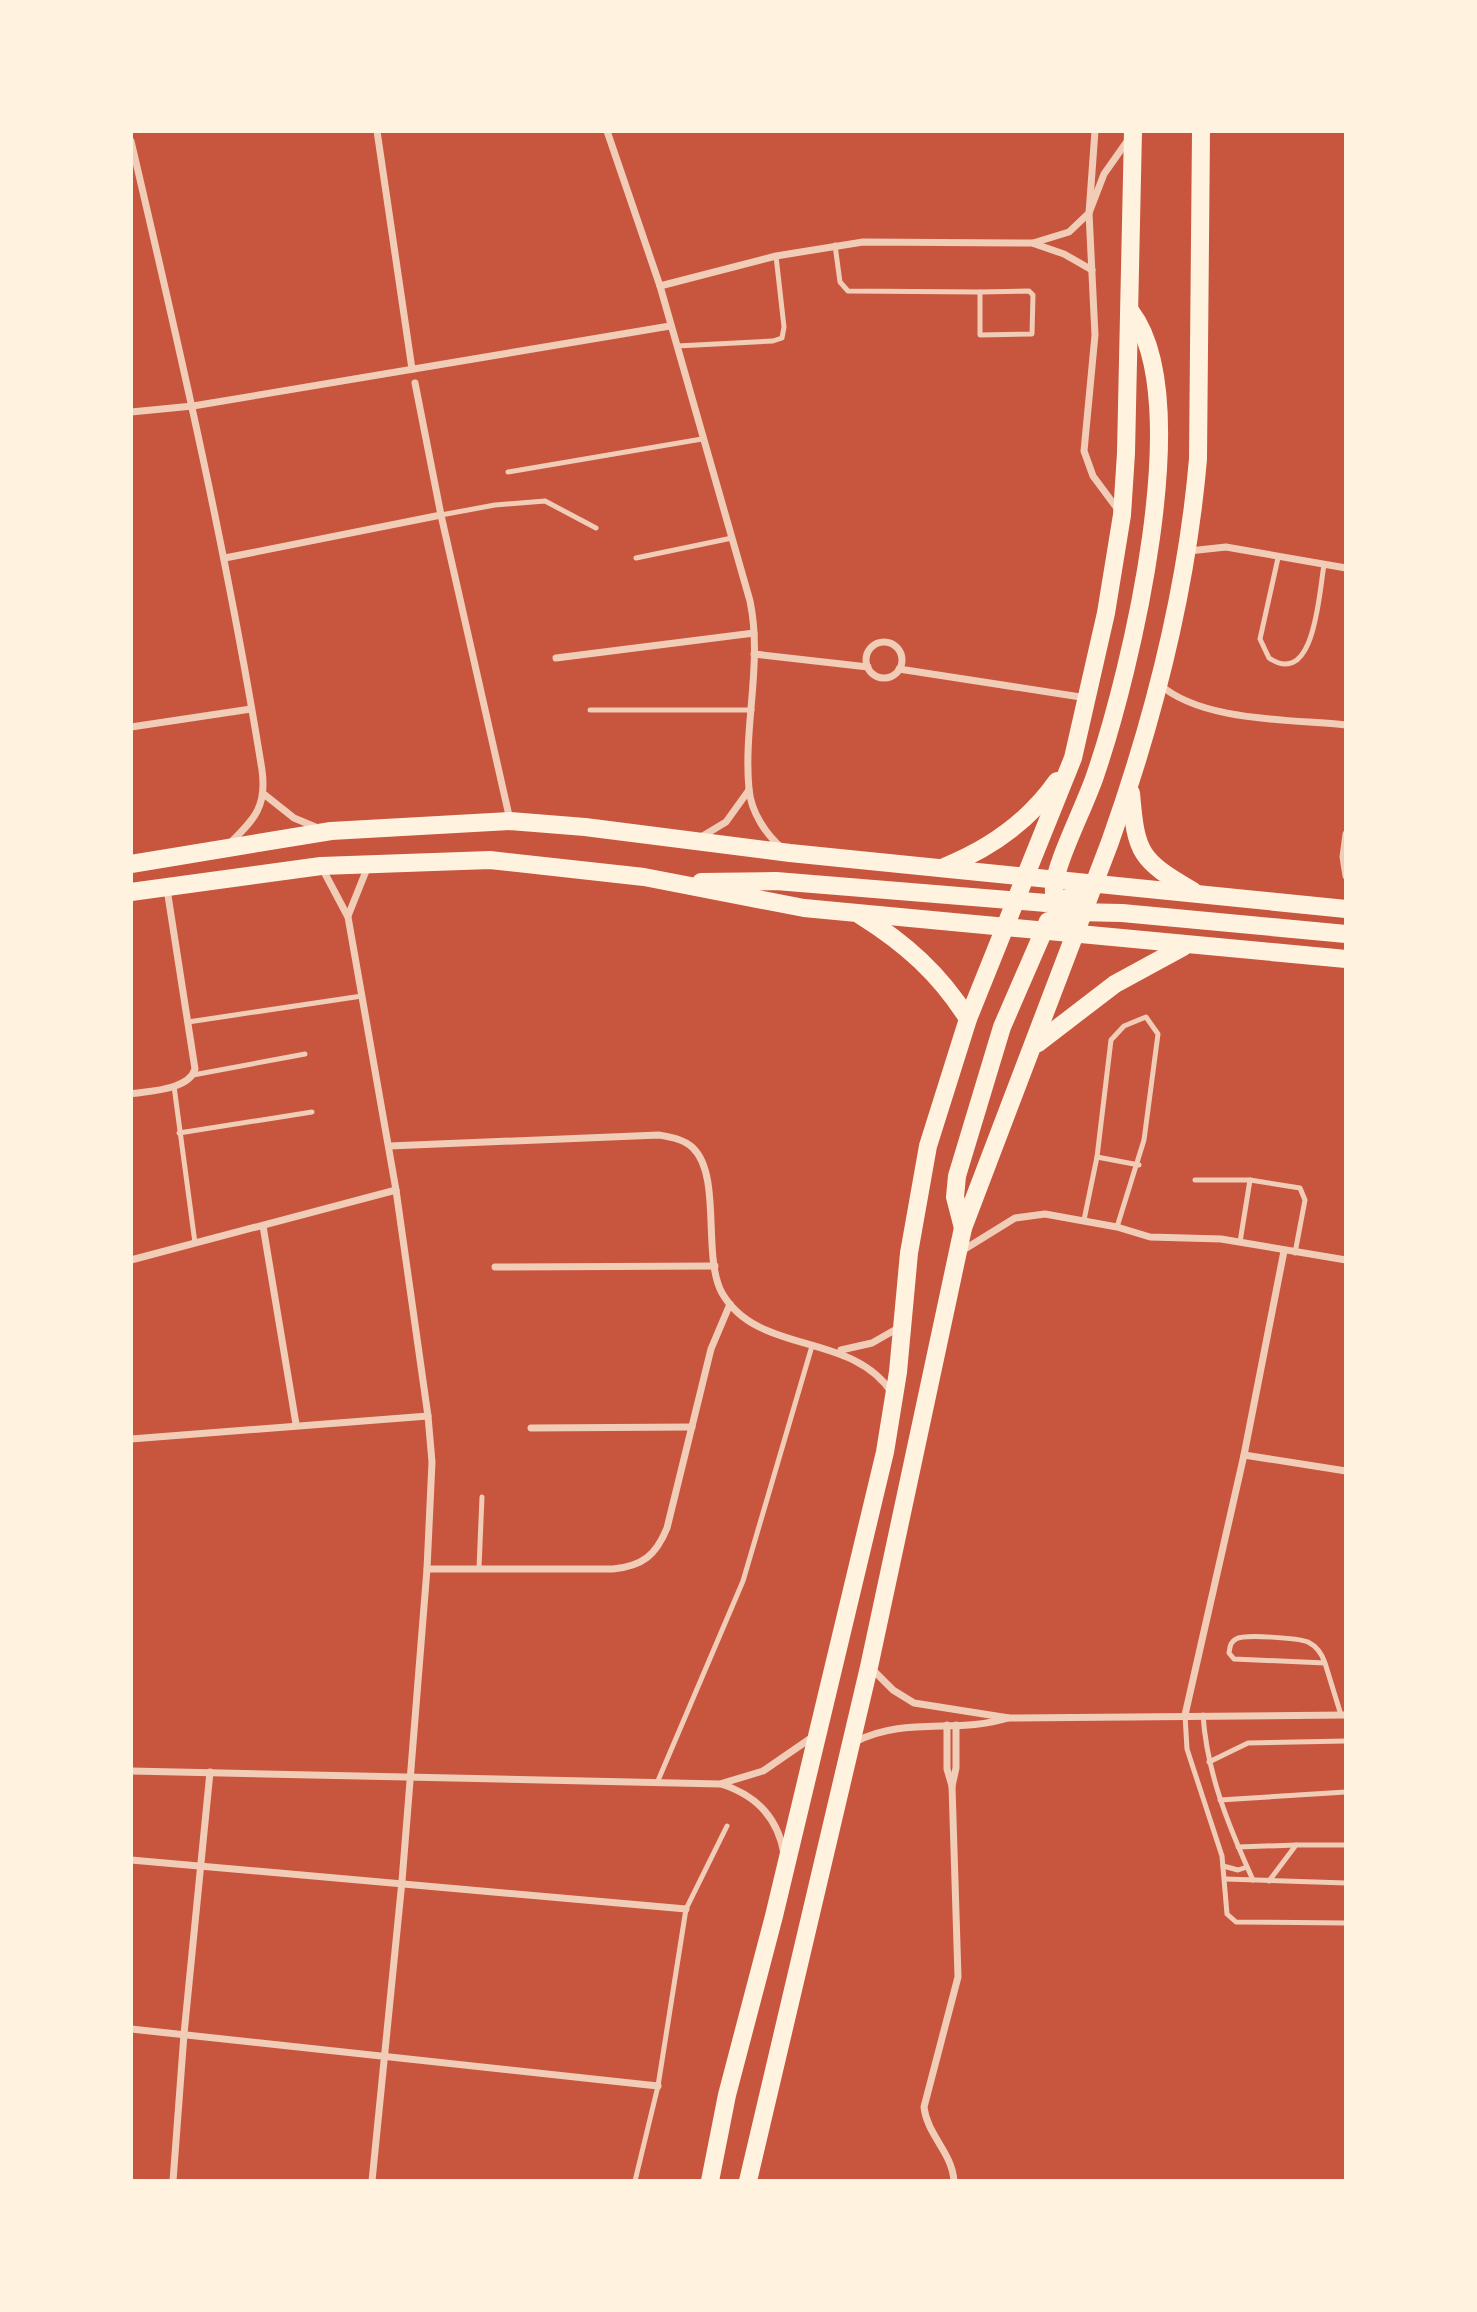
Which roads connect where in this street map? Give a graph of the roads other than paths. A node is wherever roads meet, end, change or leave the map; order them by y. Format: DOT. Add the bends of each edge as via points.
graph roads {
  1 [pos="377,131"];
  2 [pos="607,131"];
  3 [pos="1096,131"];
  4 [pos="1201,131"];
  5 [pos="1133,133"];
  6 [pos="131,141"];
  7 [pos="1089,213"];
  8 [pos="1032,243"];
  9 [pos="835,245"];
  10 [pos="776,256"];
  11 [pos="1092,270"];
  12 [pos="660,286"];
  13 [pos="980,292"];
  14 [pos="1131,312"];
  15 [pos="670,326"];
  16 [pos="677,346"];
  17 [pos="412,369"];
  18 [pos="415,383"];
  19 [pos="193,406"];
  20 [pos="131,412"];
  21 [pos="702,439"];
  22 [pos="508,472"];
  23 [pos="441,515"];
  24 [pos="1122,515"];
  25 [pos="596,528"];
  26 [pos="732,538"];
  27 [pos="1185,551"];
  28 [pos="225,558"];
  29 [pos="636,558"];
  30 [pos="1278,558"];
  31 [pos="1324,565"];
  32 [pos="1346,568"];
  33 [pos="754,633"];
  34 [pos="754,654"];
  35 [pos="556,658"];
  36 [pos="868,667"];
  37 [pos="899,669"];
  38 [pos="1159,684"];
  39 [pos="1088,698"];
  40 [pos="251,709"];
  41 [pos="590,710"];
  42 [pos="752,710"];
  43 [pos="1346,725"];
  44 [pos="131,727"];
  45 [pos="1073,758"];
  46 [pos="1130,786"];
  47 [pos="749,789"];
  48 [pos="265,795"];
  49 [pos="510,821"];
  50 [pos="331,831"];
  51 [pos="1346,834"];
  52 [pos="691,840"];
  53 [pos="226,847"];
  54 [pos="790,853"];
  55 [pos="131,864"];
  56 [pos="369,864"];
  57 [pos="321,866"];
  58 [pos="941,868"];
  59 [pos="1026,875"];
  60 [pos="1346,877"];
  61 [pos="1055,878"];
  62 [pos="680,884"];
  63 [pos="1094,884"];
  64 [pos="166,886"];
  65 [pos="131,892"];
  66 [pos="1199,894"];
  67 [pos="1014,902"];
  68 [pos="1346,909"];
  69 [pos="1085,911"];
  70 [pos="857,913"];
  71 [pos="1050,913"];
  72 [pos="348,917"];
  73 [pos="1005,926"];
  74 [pos="1076,934"];
  75 [pos="1346,934"];
  76 [pos="1185,946"];
  77 [pos="1346,960"];
  78 [pos="362,996"];
  79 [pos="968,1019"];
  80 [pos="188,1022"];
  81 [pos="1035,1045"];
  82 [pos="305,1054"];
  83 [pos="193,1075"];
  84 [pos="174,1086"];
  85 [pos="131,1098"];
  86 [pos="312,1112"];
  87 [pos="179,1133"];
  88 [pos="389,1146"];
  89 [pos="1097,1157"];
  90 [pos="1139,1165"];
  91 [pos="1195,1180"];
  92 [pos="1250,1180"];
  93 [pos="396,1190"];
  94 [pos="1084,1220"];
  95 [pos="263,1226"];
  96 [pos="1118,1227"];
  97 [pos="964,1228"];
  98 [pos="1240,1242"];
  99 [pos="195,1243"];
  100 [pos="1284,1251"];
  101 [pos="1295,1253"];
  102 [pos="956,1255"];
  103 [pos="131,1260"];
  104 [pos="1346,1260"];
  105 [pos="715,1266"];
  106 [pos="495,1267"];
  107 [pos="730,1304"];
  108 [pos="902,1325"];
  109 [pos="812,1346"];
  110 [pos="836,1351"];
  111 [pos="894,1396"];
  112 [pos="428,1416"];
  113 [pos="296,1424"];
  114 [pos="692,1427"];
  115 [pos="531,1428"];
  116 [pos="131,1439"];
  117 [pos="1244,1455"];
  118 [pos="1346,1471"];
  119 [pos="482,1497"];
  120 [pos="427,1569"];
  121 [pos="479,1569"];
  122 [pos="1325,1663"];
  123 [pos="869,1667"];
  124 [pos="1185,1715"];
  125 [pos="1203,1715"];
  126 [pos="1343,1715"];
  127 [pos="1009,1718"];
  128 [pos="947,1725"];
  129 [pos="956,1725"];
  130 [pos="817,1734"];
  131 [pos="1346,1741"];
  132 [pos="850,1745"];
  133 [pos="1209,1762"];
  134 [pos="131,1771"];
  135 [pos="210,1772"];
  136 [pos="408,1777"];
  137 [pos="657,1783"];
  138 [pos="720,1784"];
  139 [pos="952,1786"];
  140 [pos="1346,1792"];
  141 [pos="1220,1800"];
  142 [pos="727,1826"];
  143 [pos="1296,1845"];
  144 [pos="1346,1845"];
  145 [pos="1238,1847"];
  146 [pos="131,1860"];
  147 [pos="785,1863"];
  148 [pos="202,1864"];
  149 [pos="1223,1866"];
  150 [pos="1247,1867"];
  151 [pos="1225,1879"];
  152 [pos="1253,1880"];
  153 [pos="402,1881"];
  154 [pos="1269,1881"];
  155 [pos="1346,1883"];
  156 [pos="686,1909"];
  157 [pos="1346,1923"];
  158 [pos="131,2029"];
  159 [pos="184,2034"];
  160 [pos="386,2058"];
  161 [pos="658,2086"];
  162 [pos="173,2181"];
  163 [pos="372,2181"];
  164 [pos="635,2181"];
  165 [pos="710,2181"];
  166 [pos="748,2181"];
  167 [pos="954,2181"];
  1 -- 17 [label="street"];
  2 -- 12 [label="street"];
  3 -- 7 [label="street"];
  4 -- 27 [label="main road" via="1200,427"];
  5 -- 7 [label="street" via="1104,174"];
  5 -- 14 [label="main road"];
  6 -- 19 [label="street"];
  7 -- 8 [label="street" via="1069,232"];
  7 -- 11 [label="street"];
  8 -- 9 [label="street"];
  8 -- 11 [label="street"];
  9 -- 10 [label="street"];
  9 -- 13 [label="lane" via="840,282 848,291"];
  10 -- 12 [label="street"];
  10 -- 16 [label="lane" via="782,338"];
  11 -- 24 [label="street" via="1093,370 1084,451 1093,477"];
  12 -- 15 [label="street"];
  13 -- 13 [label="lane" via="1031,292 1032,334 980,335"];
  14 -- 24 [label="main road"];
  14 -- 61 [label="main road" via="1153,354 1157,389 1152,533 1120,695 1086,802"];
  15 -- 16 [label="street"];
  15 -- 17 [label="street"];
  16 -- 21 [label="street"];
  17 -- 19 [label="street"];
  18 -- 23 [label="street"];
  19 -- 20 [label="street"];
  19 -- 28 [label="street"];
  21 -- 22 [label="lane"];
  21 -- 26 [label="street"];
  23 -- 25 [label="lane" via="545,501"];
  23 -- 28 [label="street"];
  23 -- 49 [label="street"];
  24 -- 39 [label="main road"];
  26 -- 29 [label="lane"];
  26 -- 33 [label="street"];
  27 -- 30 [label="street" via="1212,546"];
  27 -- 38 [label="main road"];
  28 -- 40 [label="street"];
  30 -- 31 [label="street"];
  30 -- 31 [label="lane" via="1260,639 1269,658 1282,664 1297,662 1307,651"];
  31 -- 32 [label="street"];
  33 -- 34 [label="street"];
  33 -- 35 [label="street"];
  34 -- 36 [label="street"];
  34 -- 42 [label="street"];
  36 -- 37 [label="street" via="883,677"];
  36 -- 37 [label="street" via="870,650 883,642 899,651"];
  37 -- 39 [label="street"];
  38 -- 43 [label="street" via="1210,711"];
  38 -- 46 [label="main road"];
  39 -- 45 [label="main road"];
  40 -- 44 [label="street"];
  40 -- 48 [label="street"];
  41 -- 42 [label="lane"];
  42 -- 47 [label="street"];
  45 -- 58 [label="main road" via="1048,794 1017,825 981,850"];
  45 -- 59 [label="main road"];
  46 -- 63 [label="main road"];
  46 -- 66 [label="main road" via="1136,838 1146,858 1161,873"];
  47 -- 52 [label="street" via="726,822"];
  47 -- 54 [label="street" via="763,825"];
  48 -- 50 [label="street" via="294,818"];
  48 -- 53 [label="street"];
  49 -- 50 [label="main road"];
  49 -- 52 [label="main road"];
  50 -- 53 [label="main road"];
  51 -- 60 [label="street"];
  52 -- 54 [label="main road"];
  53 -- 55 [label="main road"];
  54 -- 58 [label="main road"];
  56 -- 57 [label="main road"];
  56 -- 62 [label="main road" via="529,862"];
  56 -- 72 [label="street"];
  57 -- 64 [label="main road"];
  57 -- 72 [label="street"];
  58 -- 59 [label="main road"];
  59 -- 61 [label="main road"];
  59 -- 67 [label="main road"];
  59 -- 71 [label="main road"];
  61 -- 63 [label="main road"];
  61 -- 71 [label="main road"];
  62 -- 67 [label="main road" via="776,881"];
  62 -- 70 [label="main road" via="804,908"];
  63 -- 66 [label="main road"];
  63 -- 69 [label="main road"];
  63 -- 71 [label="main road"];
  64 -- 65 [label="main road"];
  64 -- 80 [label="street"];
  66 -- 68 [label="main road"];
  67 -- 71 [label="main road"];
  67 -- 73 [label="main road"];
  69 -- 71 [label="main road"];
  69 -- 74 [label="main road"];
  69 -- 75 [label="main road"];
  70 -- 73 [label="main road"];
  70 -- 79 [label="main road" via="913,952 943,983"];
  71 -- 73 [label="main road"];
  71 -- 74 [label="main road"];
  71 -- 97 [label="main road" via="1002,1027 957,1176 955,1197"];
  72 -- 78 [label="street"];
  73 -- 79 [label="main road"];
  74 -- 76 [label="main road"];
  74 -- 81 [label="main road"];
  76 -- 77 [label="main road"];
  76 -- 81 [label="main road" via="1115,984"];
  78 -- 80 [label="lane"];
  78 -- 88 [label="street"];
  79 -- 108 [label="main road" via="921,1179"];
  80 -- 83 [label="street"];
  81 -- 97 [label="main road"];
  82 -- 83 [label="lane"];
  83 -- 84 [label="street"];
  84 -- 85 [label="street"];
  84 -- 87 [label="lane"];
  86 -- 87 [label="lane"];
  87 -- 99 [label="lane"];
  88 -- 93 [label="street"];
  88 -- 105 [label="street" via="659,1135 680,1139 701,1159"];
  89 -- 90 [label="lane"];
  89 -- 90 [label="lane" via="1111,1040 1124,1026 1146,1017 1158,1034"];
  89 -- 94 [label="lane"];
  90 -- 96 [label="lane"];
  91 -- 92 [label="lane"];
  92 -- 98 [label="lane"];
  92 -- 101 [label="lane" via="1296,1185 1303,1192"];
  93 -- 95 [label="street"];
  93 -- 112 [label="street"];
  94 -- 96 [label="street"];
  94 -- 102 [label="street" via="1029,1214"];
  95 -- 99 [label="street"];
  95 -- 113 [label="street"];
  96 -- 98 [label="street" via="1150,1237"];
  97 -- 102 [label="main road"];
  98 -- 100 [label="street"];
  99 -- 103 [label="street"];
  100 -- 101 [label="street"];
  100 -- 117 [label="street"];
  101 -- 104 [label="street"];
  102 -- 123 [label="main road"];
  105 -- 106 [label="street"];
  105 -- 107 [label="street" via="720,1290"];
  107 -- 109 [label="street" via="763,1329"];
  107 -- 114 [label="street" via="711,1349"];
  108 -- 110 [label="street" via="872,1343"];
  108 -- 111 [label="main road"];
  109 -- 110 [label="street"];
  109 -- 137 [label="lane" via="743,1581"];
  110 -- 111 [label="street" via="864,1364"];
  111 -- 130 [label="main road" via="883,1461"];
  112 -- 113 [label="street"];
  112 -- 120 [label="street" via="432,1495"];
  113 -- 116 [label="street"];
  114 -- 115 [label="street"];
  114 -- 121 [label="street" via="667,1528 659,1548 643,1563 613,1569"];
  117 -- 118 [label="street"];
  117 -- 124 [label="street"];
  119 -- 121 [label="lane"];
  120 -- 121 [label="street"];
  120 -- 136 [label="street"];
  122 -- 122 [label="lane" via="1315,1647 1300,1640 1245,1637 1233,1640 1229,1653 1234,1659"];
  122 -- 126 [label="lane"];
  123 -- 127 [label="street" via="914,1703"];
  123 -- 132 [label="main road"];
  124 -- 125 [label="street"];
  124 -- 127 [label="street"];
  124 -- 149 [label="lane" via="1187,1749"];
  125 -- 126 [label="street"];
  125 -- 133 [label="lane"];
  127 -- 129 [label="street"];
  128 -- 129 [label="street"];
  128 -- 132 [label="street" via="881,1731"];
  128 -- 139 [label="street" via="947,1769"];
  129 -- 139 [label="street"];
  130 -- 138 [label="street" via="764,1771"];
  130 -- 147 [label="main road"];
  131 -- 133 [label="lane" via="1248,1743"];
  132 -- 166 [label="main road"];
  133 -- 141 [label="lane"];
  134 -- 135 [label="street"];
  135 -- 136 [label="street"];
  135 -- 148 [label="street"];
  136 -- 137 [label="street"];
  136 -- 153 [label="street"];
  137 -- 138 [label="street"];
  138 -- 147 [label="street" via="738,1790 767,1812"];
  139 -- 167 [label="street" via="958,1977 924,2107 929,2126 949,2157"];
  140 -- 141 [label="lane"];
  141 -- 145 [label="lane"];
  142 -- 156 [label="lane"];
  143 -- 144 [label="lane"];
  143 -- 145 [label="lane"];
  143 -- 154 [label="lane"];
  145 -- 150 [label="lane"];
  146 -- 148 [label="street"];
  147 -- 165 [label="main road"];
  148 -- 153 [label="street"];
  148 -- 159 [label="street"];
  149 -- 150 [label="lane"];
  149 -- 151 [label="lane"];
  150 -- 152 [label="lane"];
  151 -- 152 [label="lane"];
  151 -- 157 [label="lane" via="1227,1914 1236,1922"];
  152 -- 154 [label="lane"];
  153 -- 156 [label="street"];
  153 -- 160 [label="street"];
  154 -- 155 [label="lane"];
  156 -- 161 [label="lane"];
  158 -- 159 [label="street"];
  159 -- 160 [label="street"];
  159 -- 162 [label="street"];
  160 -- 161 [label="street"];
  160 -- 163 [label="street"];
  161 -- 164 [label="lane"];
}
